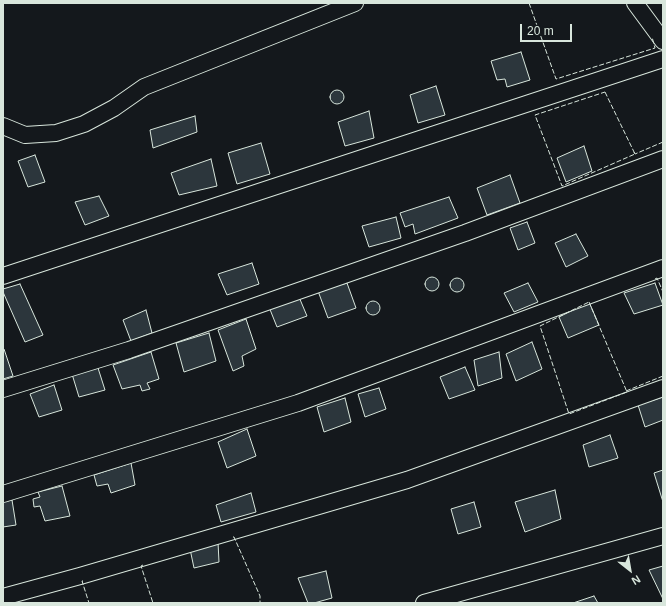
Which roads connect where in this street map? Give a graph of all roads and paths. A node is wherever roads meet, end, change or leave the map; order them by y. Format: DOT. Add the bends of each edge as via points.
graph roads {
  1 [pos="355,3"];
  2 [pos="635,3"];
  3 [pos="663,41"];
  4 [pos="663,59"];
  5 [pos="3,126"];
  6 [pos="663,159"];
  7 [pos="663,268"];
  8 [pos="3,276"];
  9 [pos="663,388"];
  10 [pos="3,389"];
  11 [pos="3,494"];
  12 [pos="663,536"];
  13 [pos="3,597"];
  14 [pos="424,603"];
  1 -- 5 [label="street" via="144,87 114,108 84,124 56,133 25,136"];
  2 -- 3 [label="street"];
  4 -- 8 [label="street"];
  6 -- 10 [label="street" via="427,246 129,350"];
  7 -- 11 [label="street" via="298,403"];
  9 -- 13 [label="street" via="407,480"];
  12 -- 14 [label="street"];
}
